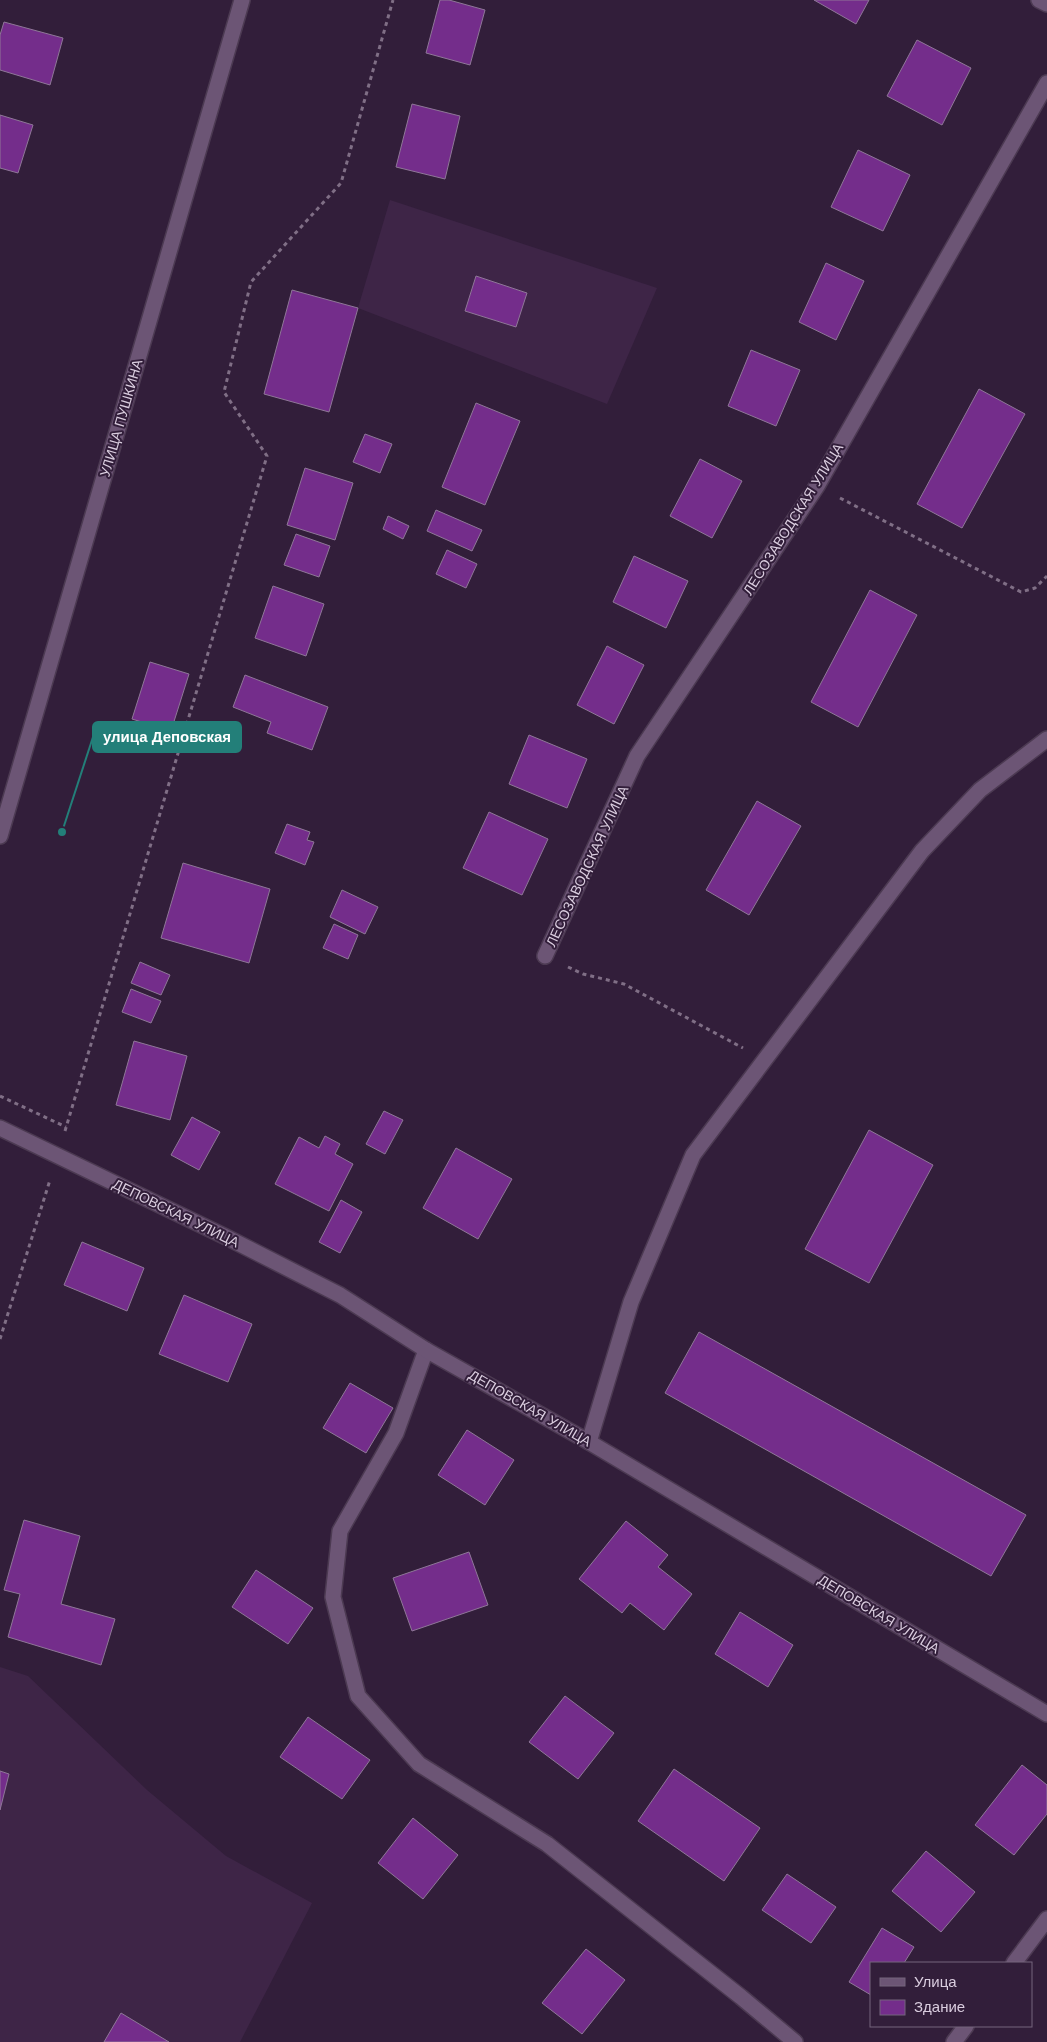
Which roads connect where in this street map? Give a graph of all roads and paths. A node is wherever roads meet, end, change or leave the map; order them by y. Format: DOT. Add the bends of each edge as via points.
graph roads {
  1 [pos="242,0"];
  2 [pos="393,0"];
  3 [pos="1039,0"];
  4 [pos="1047,4"];
  5 [pos="1047,83"];
  6 [pos="817,486"];
  7 [pos="1047,576"];
  8 [pos="1047,738"];
  9 [pos="0,836"];
  10 [pos="545,956"];
  11 [pos="765,1060"];
  12 [pos="0,1096"];
  13 [pos="66,1127"];
  14 [pos="0,1128"];
  15 [pos="57,1155"];
  16 [pos="0,1339"];
  17 [pos="426,1350"];
  18 [pos="589,1442"];
  19 [pos="1047,1714"];
  20 [pos="1047,1919"];
  21 [pos="1015,1962"];
  22 [pos="965,2027"];
  23 [pos="794,2042"];
  24 [pos="954,2042"];
  1 -- 9 [label="street, УЛИЦА ПУШКИНА"];
  2 -- 13 [label="path" via="341,183 252,282 224,392 267,456"];
  3 -- 4 [label="street"];
  5 -- 6 [label="street, ЛЕСОЗАВОДСКАЯ УЛИЦА"];
  6 -- 7 [label="path" via="1021,592 1035,588"];
  6 -- 10 [label="street, ЛЕСОЗАВОДСКАЯ УЛИЦА" via="638,756"];
  8 -- 11 [label="street" via="980,790 922,852"];
  10 -- 11 [label="path" via="583,974 624,984"];
  11 -- 18 [label="street" via="693,1155 631,1302"];
  12 -- 13 [label="path"];
  13 -- 15 [label="path"];
  14 -- 15 [label="street, ДЕПОВСКАЯ УЛИЦА"];
  15 -- 16 [label="path"];
  15 -- 17 [label="street, ДЕПОВСКАЯ УЛИЦА" via="340,1295"];
  17 -- 18 [label="street, ДЕПОВСКАЯ УЛИЦА"];
  17 -- 23 [label="street" via="396,1433 340,1531 333,1597 358,1696 419,1764 546,1844"];
  18 -- 19 [label="street, ДЕПОВСКАЯ УЛИЦА"];
  20 -- 21 [label="street"];
  22 -- 24 [label="street"];
}
